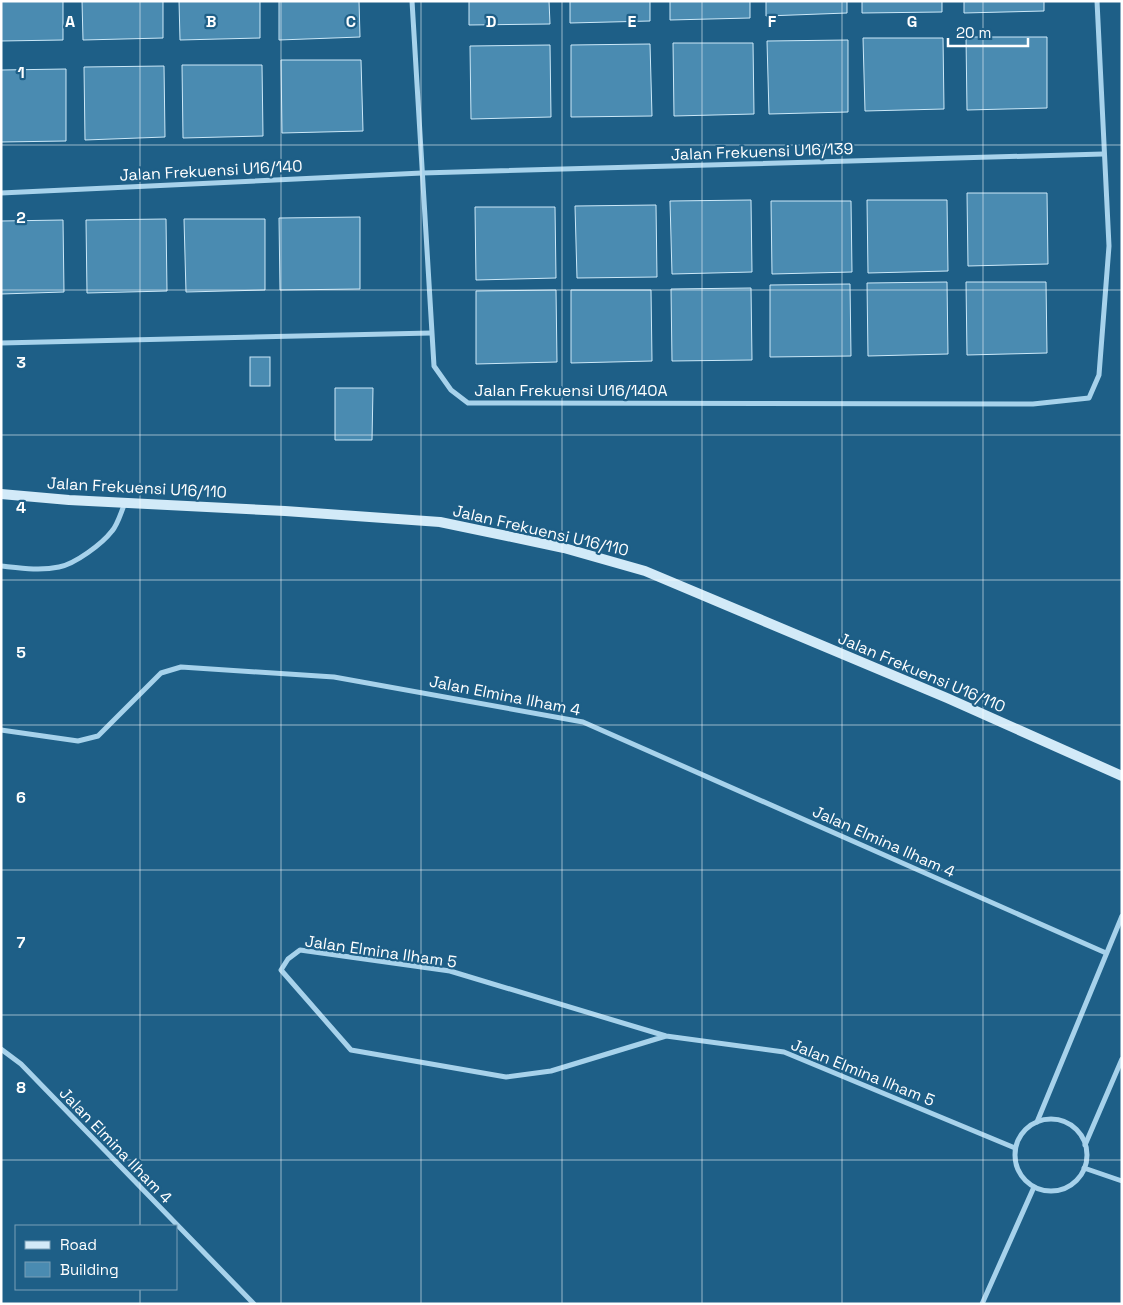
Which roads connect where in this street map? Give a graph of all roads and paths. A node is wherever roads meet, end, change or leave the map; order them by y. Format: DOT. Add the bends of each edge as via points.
graph roads {
  1 [pos="412,1"];
  2 [pos="1097,1"];
  3 [pos="1103,154"];
  4 [pos="422,173"];
  5 [pos="1,193"];
  6 [pos="431,334"];
  7 [pos="1,343"];
  8 [pos="1,494"];
  9 [pos="125,502"];
  10 [pos="1,566"];
  11 [pos="1,730"];
  12 [pos="1122,776"];
  13 [pos="1122,916"];
  14 [pos="1106,953"];
  15 [pos="666,1036"];
  16 [pos="1,1049"];
  17 [pos="1122,1059"];
  18 [pos="1037,1122"];
  19 [pos="1085,1145"];
  20 [pos="1015,1148"];
  21 [pos="1084,1168"];
  22 [pos="1122,1181"];
  23 [pos="1034,1187"];
  24 [pos="177,1225"];
  25 [pos="178,1226"];
  26 [pos="254,1304"];
  27 [pos="982,1304"];
  1 -- 4 [label="street, Jalan Frekuensi U16/140A"];
  2 -- 3 [label="street"];
  3 -- 4 [label="street, Jalan Frekuensi U16/139"];
  3 -- 6 [label="street, Jalan Frekuensi U16/140A" via="1108,246 1099,375 1089,398 1033,404 468,403 450,390 434,366"];
  4 -- 5 [label="street, Jalan Frekuensi U16/140"];
  4 -- 6 [label="street, Jalan Frekuensi U16/140A"];
  6 -- 7 [label="street"];
  8 -- 9 [label="street, Jalan Frekuensi U16/110"];
  9 -- 10 [label="street" via="113,530 98,546 70,563 43,569"];
  9 -- 12 [label="street, Jalan Frekuensi U16/110" via="440,522 564,548 646,571"];
  11 -- 14 [label="street, Jalan Elmina Ilham 4" via="78,741 98,736 161,673 181,667 334,676 584,722"];
  13 -- 14 [label="street"];
  14 -- 18 [label="street"];
  15 -- 15 [label="street, Jalan Elmina Ilham 5" via="551,1071 506,1077 351,1050 282,970 288,959 300,950 450,971"];
  15 -- 20 [label="street, Jalan Elmina Ilham 5" via="784,1052"];
  16 -- 24 [label="street, Jalan Elmina Ilham 4" via="20,1064"];
  17 -- 19 [label="street"];
  18 -- 19 [label="street" via="1061,1120 1080,1134"];
  18 -- 20 [label="street" via="1023,1132"];
  19 -- 21 [label="street" via="1087,1157"];
  20 -- 23 [label="street" via="1018,1171"];
  21 -- 22 [label="street"];
  21 -- 23 [label="street" via="1078,1178 1064,1188 1046,1191"];
  23 -- 27 [label="street"];
  25 -- 26 [label="street, Jalan Elmina Ilham 4"];
}
